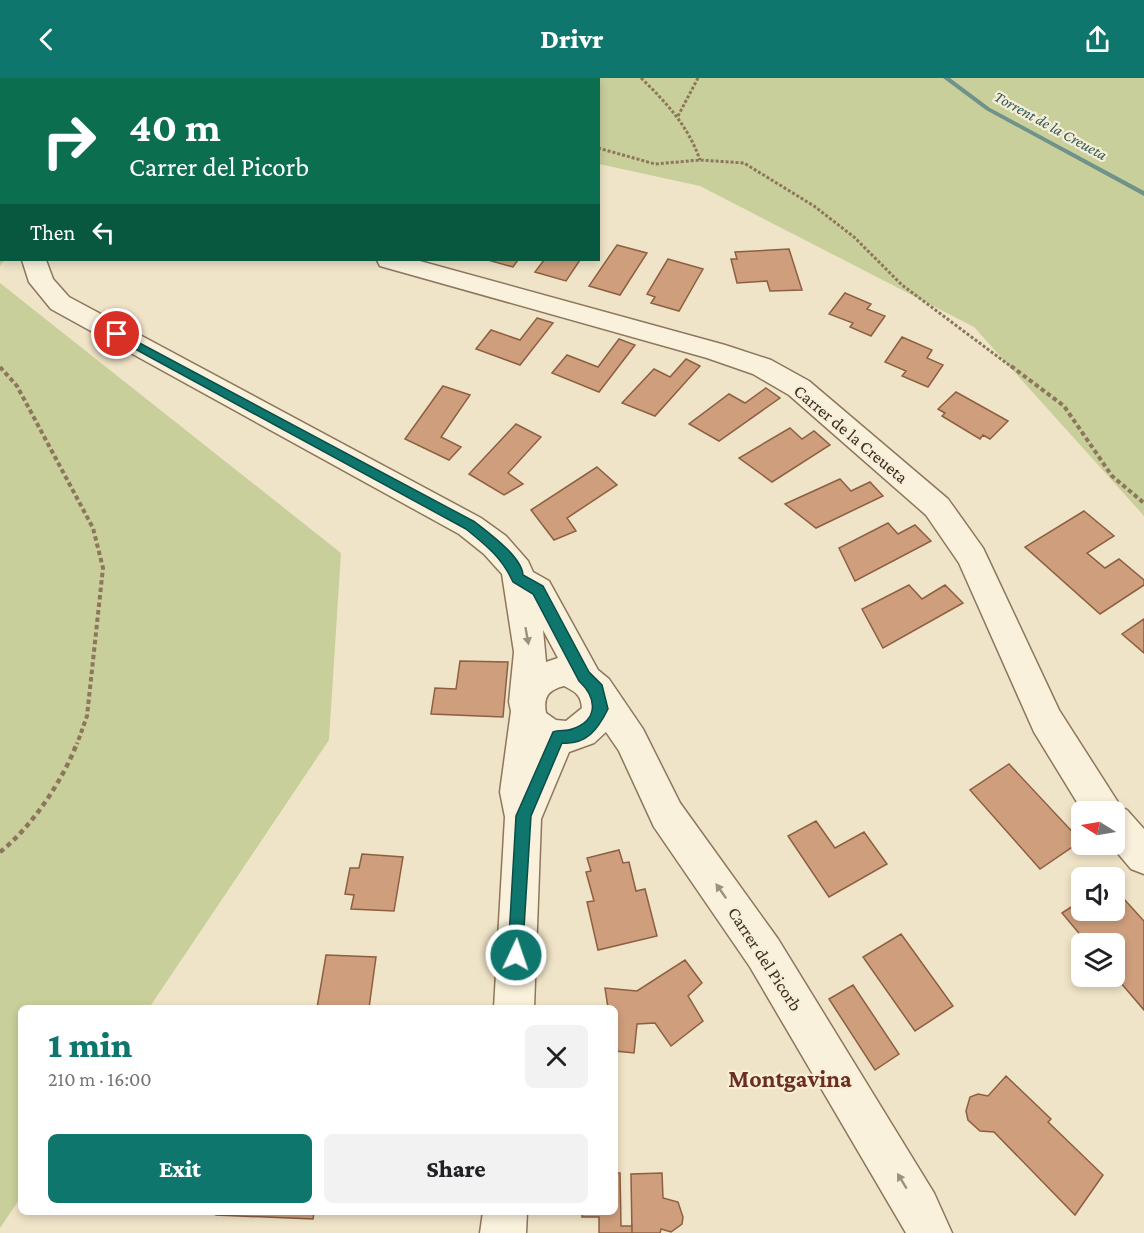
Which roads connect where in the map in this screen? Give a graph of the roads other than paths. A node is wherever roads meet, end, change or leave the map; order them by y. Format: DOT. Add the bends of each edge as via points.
graph roads {
  1 [pos="34,261"];
  2 [pos="393,261"];
  3 [pos="517,578"];
  4 [pos="591,683"];
  5 [pos="526,706"];
  6 [pos="558,736"];
  7 [pos="1097,801"];
  8 [pos="523,816"];
  9 [pos="1125,834"];
  10 [pos="1144,856"];
  11 [pos="514,1005"];
  12 [pos="504,1215"];
  13 [pos="503,1233"];
  14 [pos="929,1233"];
  1 -- 3 [label="street, Carrer del Picorb" via="41,282 60,303 470,526 495,545 517,570"];
  2 -- 7 [label="street, Carrer de la Creueta" via="716,351 762,367 799,388 937,507 956,530 972,556 1052,736"];
  3 -- 4 [label="street, Carrer del Picorb" via="538,590"];
  3 -- 5 [label="street, Carrer del Picorb, one-way" via="530,652"];
  4 -- 5 [label="street" via="566,671 547,674 532,685"];
  4 -- 6 [label="street, Carrer del Picorb" via="601,709 591,727 570,737"];
  14 -- 4 [label="street, Carrer del Picorb, one-way" via="764,953 667,815 631,740"];
  5 -- 6 [label="street" via="530,722 548,735"];
  5 -- 8 [label="street, Carrer del Picorb" via="518,792"];
  6 -- 8 [label="street"];
  8 -- 11 [label="street"];
  9 -- 10 [label="street"];
  12 -- 13 [label="street"];
}
